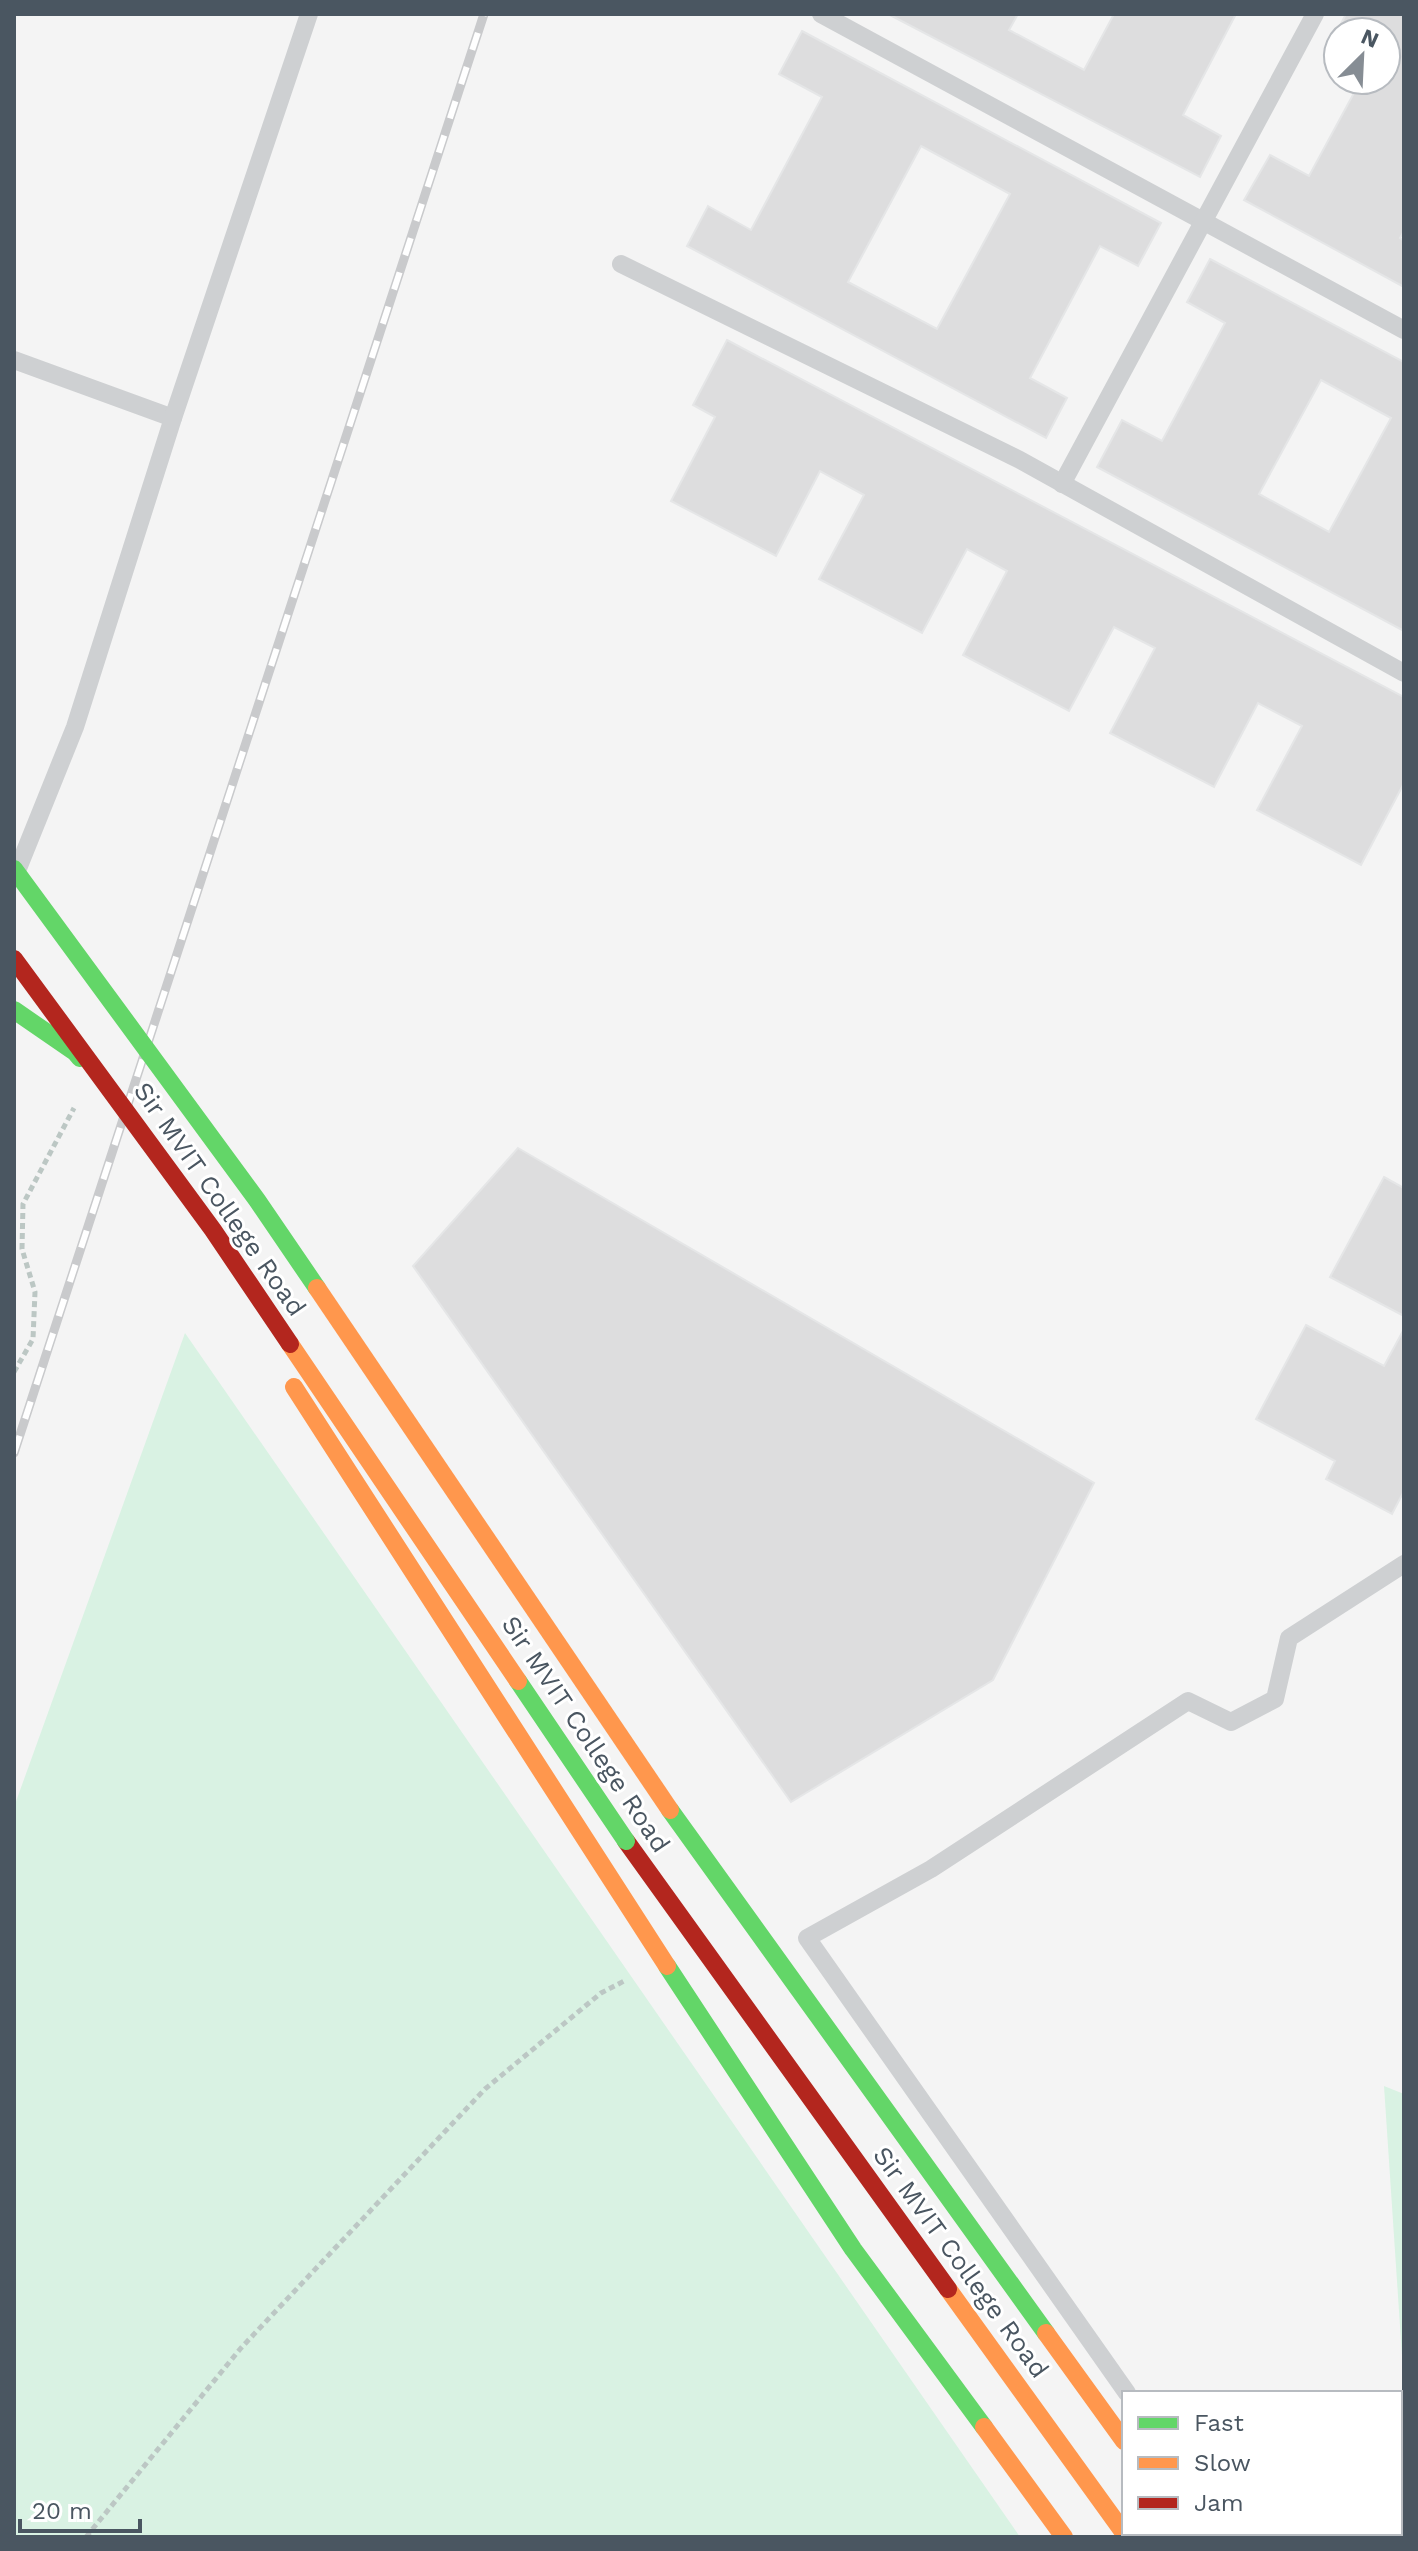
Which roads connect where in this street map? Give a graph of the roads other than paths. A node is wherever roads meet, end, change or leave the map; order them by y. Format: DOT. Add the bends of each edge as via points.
graph roads {
  1 [pos="309,14"];
  2 [pos="821,14"];
  3 [pos="1315,14"];
  4 [pos="1204,220"];
  5 [pos="621,264"];
  6 [pos="1404,330"];
  7 [pos="14,360"];
  8 [pos="173,418"];
  9 [pos="1062,484"];
  10 [pos="1404,673"];
  11 [pos="14,869"];
  12 [pos="14,878"];
  13 [pos="14,959"];
  14 [pos="14,1010"];
  15 [pos="234,1294"];
  16 [pos="286,1374"];
  17 [pos="1404,1564"];
  18 [pos="1126,2391"];
  19 [pos="1122,2438"];
  20 [pos="1122,2530"];
  21 [pos="1064,2537"];
  1 -- 8 [label="lane"];
  2 -- 4 [label="lane"];
  3 -- 4 [label="lane"];
  4 -- 6 [label="lane"];
  4 -- 9 [label="lane"];
  5 -- 9 [label="lane"];
  7 -- 8 [label="lane"];
  8 -- 12 [label="lane" via="75,727"];
  9 -- 10 [label="lane"];
  11 -- 19 [label="main road, Sir MVIT College Road, bridge" via="257,1200 670,1810"];
  13 -- 20 [label="main road, Sir MVIT College Road, bridge" via="213,1230 626,1841"];
  14 -- 15 [label="main road, Sir MVIT College Road" via="75,1052"];
  16 -- 21 [label="main road, Sir MVIT College Road" via="853,2249"];
  17 -- 18 [label="lane" via="1289,1638 1275,1699 1231,1722 1188,1701 931,1869 807,1938"];
}
